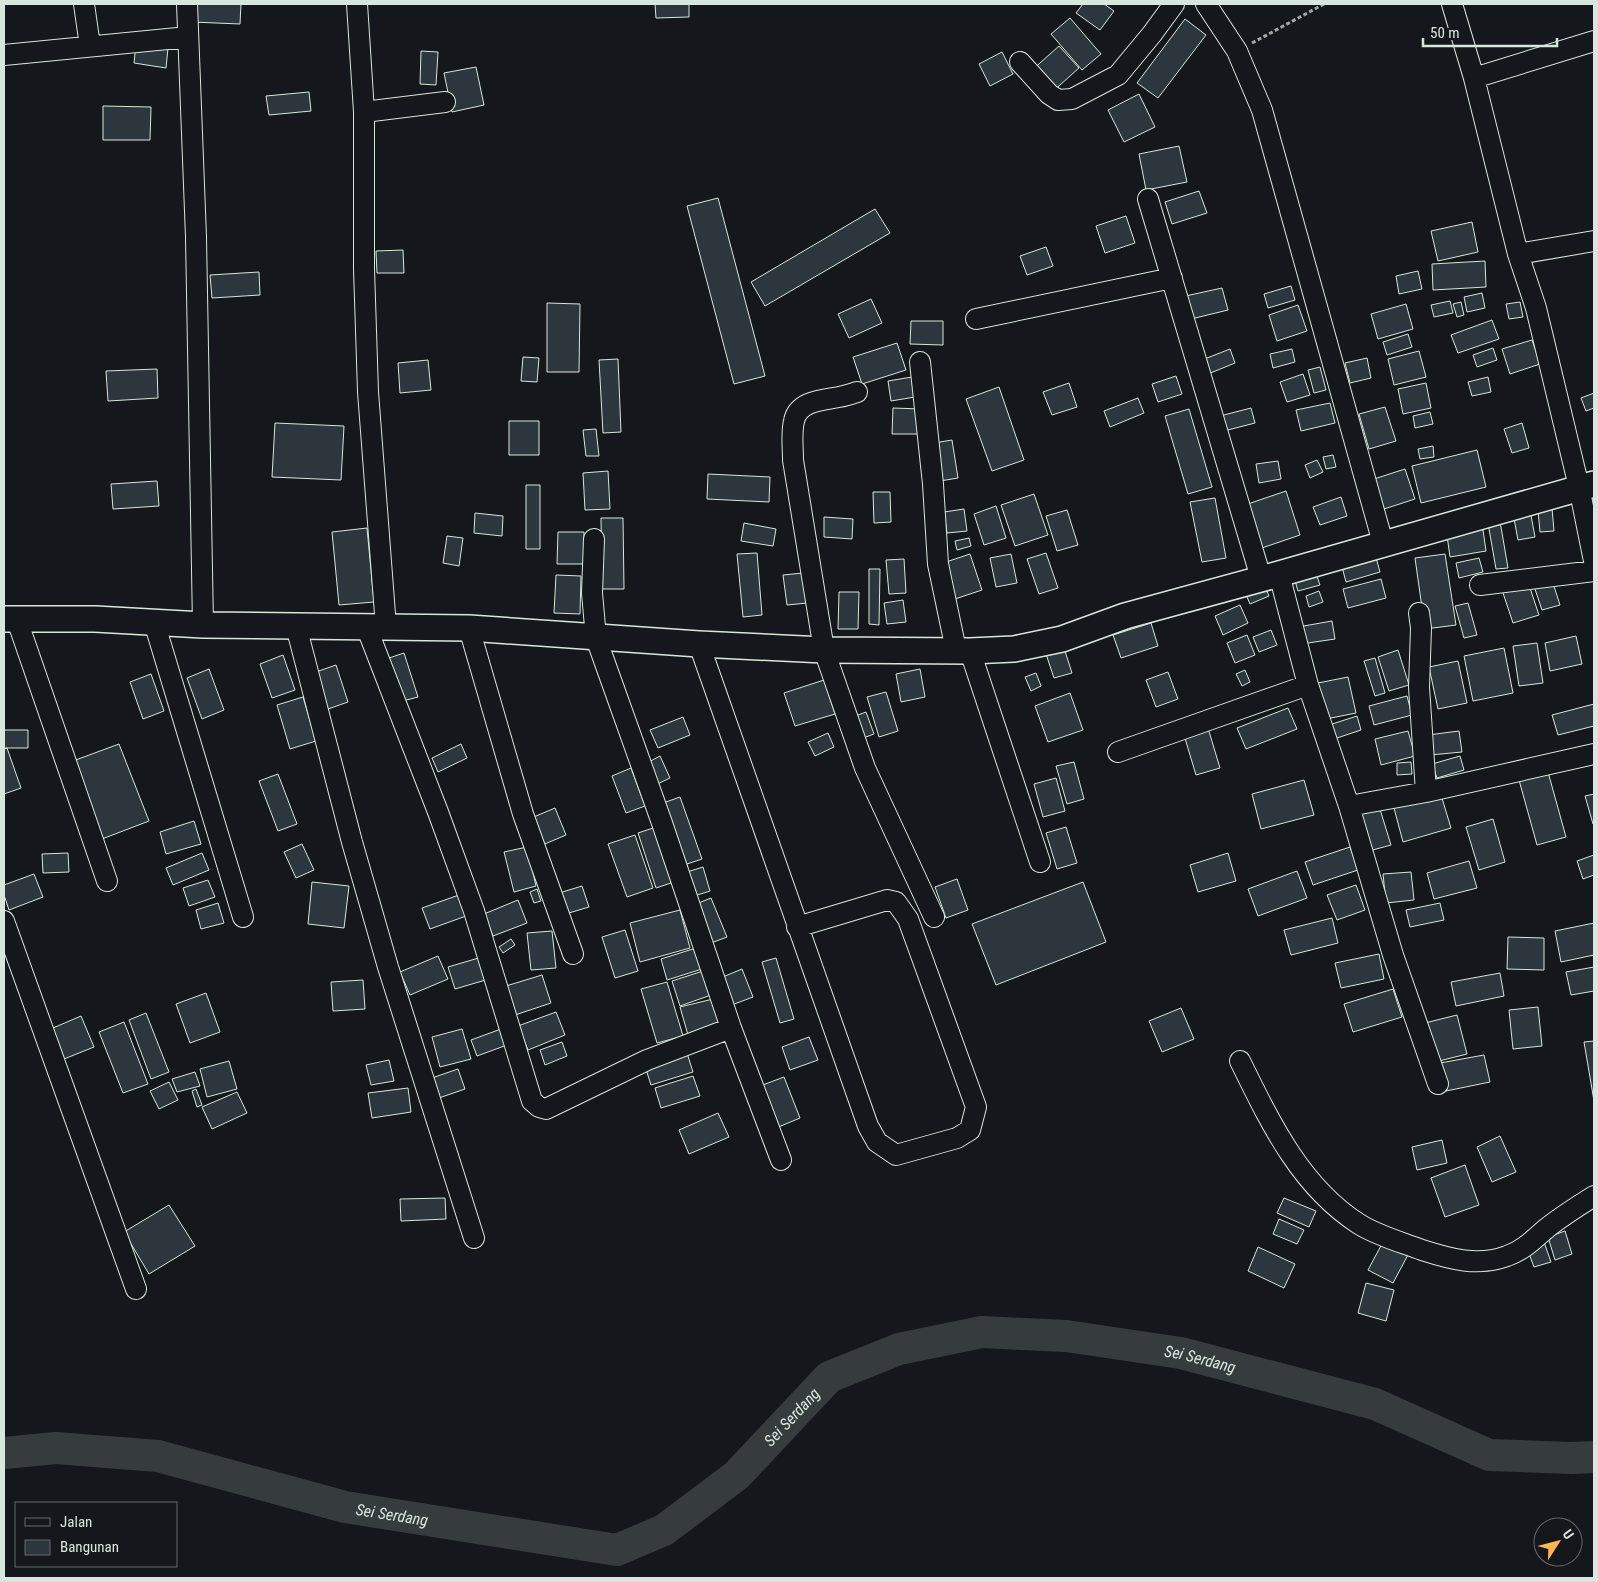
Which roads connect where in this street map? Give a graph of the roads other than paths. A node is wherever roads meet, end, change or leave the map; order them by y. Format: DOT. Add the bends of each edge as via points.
graph roads {
  1 [pos="84,4"];
  2 [pos="187,4"];
  3 [pos="357,4"];
  4 [pos="1174,4"];
  5 [pos="1206,4"];
  6 [pos="1452,4"];
  7 [pos="188,37"];
  8 [pos="1594,41"];
  9 [pos="90,46"];
  10 [pos="4,55"];
  11 [pos="1020,62"];
  12 [pos="1474,78"];
  13 [pos="445,102"];
  14 [pos="364,112"];
  15 [pos="1148,199"];
  16 [pos="1594,241"];
  17 [pos="1518,254"];
  18 [pos="1172,278"];
  19 [pos="976,320"];
  20 [pos="920,362"];
  21 [pos="857,392"];
  22 [pos="1587,485"];
  23 [pos="594,539"];
  24 [pos="1383,543"];
  25 [pos="1594,561"];
  26 [pos="1594,572"];
  27 [pos="1270,576"];
  28 [pos="1480,585"];
  29 [pos="1419,613"];
  30 [pos="10,619"];
  31 [pos="154,622"];
  32 [pos="203,625"];
  33 [pos="296,626"];
  34 [pos="376,627"];
  35 [pos="469,628"];
  36 [pos="596,638"];
  37 [pos="699,644"];
  38 [pos="824,650"];
  39 [pos="963,651"];
  40 [pos="1308,685"];
  41 [pos="1118,752"];
  42 [pos="1594,754"];
  43 [pos="1426,792"];
  44 [pos="1349,806"];
  45 [pos="1040,862"];
  46 [pos="107,881"];
  47 [pos="243,917"];
  48 [pos="934,917"];
  49 [pos="4,921"];
  50 [pos="797,927"];
  51 [pos="573,954"];
  52 [pos="731,1028"];
  53 [pos="1240,1061"];
  54 [pos="1438,1084"];
  55 [pos="781,1160"];
  56 [pos="1594,1196"];
  57 [pos="474,1238"];
  58 [pos="136,1289"];
  1 -- 9 [label="street"];
  2 -- 7 [label="street"];
  3 -- 14 [label="street"];
  4 -- 11 [label="street" via="1118,76 1072,100 1058,100 1049,94"];
  5 -- 24 [label="street" via="1236,51 1262,110"];
  6 -- 12 [label="street"];
  7 -- 9 [label="street"];
  7 -- 32 [label="street" via="196,237"];
  8 -- 12 [label="street"];
  9 -- 10 [label="street"];
  12 -- 17 [label="street"];
  13 -- 14 [label="street"];
  14 -- 34 [label="street" via="364,269"];
  15 -- 18 [label="street"];
  16 -- 17 [label="street"];
  17 -- 22 [label="street"];
  18 -- 19 [label="street"];
  18 -- 27 [label="street"];
  20 -- 39 [label="street" via="938,564"];
  21 -- 38 [label="street" via="817,400 806,406 798,411 792,431 797,488"];
  22 -- 24 [label="main road"];
  22 -- 25 [label="street"];
  23 -- 36 [label="street" via="592,592"];
  24 -- 27 [label="main road"];
  26 -- 28 [label="street"];
  27 -- 39 [label="main road" via="1125,616 1062,639 1014,649"];
  27 -- 40 [label="street"];
  29 -- 43 [label="street" via="1419,687"];
  30 -- 31 [label="main road"];
  30 -- 46 [label="street"];
  31 -- 32 [label="main road"];
  31 -- 47 [label="street"];
  32 -- 33 [label="main road"];
  33 -- 34 [label="main road"];
  33 -- 57 [label="street" via="388,967"];
  34 -- 35 [label="main road"];
  34 -- 52 [label="street" via="474,911 532,1101 546,1109 648,1060"];
  35 -- 36 [label="main road"];
  35 -- 51 [label="street" via="523,814"];
  36 -- 37 [label="main road"];
  36 -- 52 [label="street"];
  37 -- 38 [label="main road"];
  37 -- 50 [label="street"];
  38 -- 39 [label="main road"];
  38 -- 48 [label="street" via="865,768"];
  39 -- 45 [label="street"];
  40 -- 41 [label="street"];
  40 -- 44 [label="street"];
  42 -- 43 [label="street"];
  43 -- 44 [label="street"];
  44 -- 54 [label="street" via="1394,955"];
  49 -- 58 [label="street"];
  50 -- 50 [label="street" via="887,900 896,902 908,920 976,1107 970,1130 957,1138 896,1155 877,1142 868,1126"];
  52 -- 55 [label="street"];
  53 -- 56 [label="street" via="1282,1143 1313,1185 1352,1219 1380,1235 1450,1259 1470,1262 1497,1259 1517,1252"];
}
